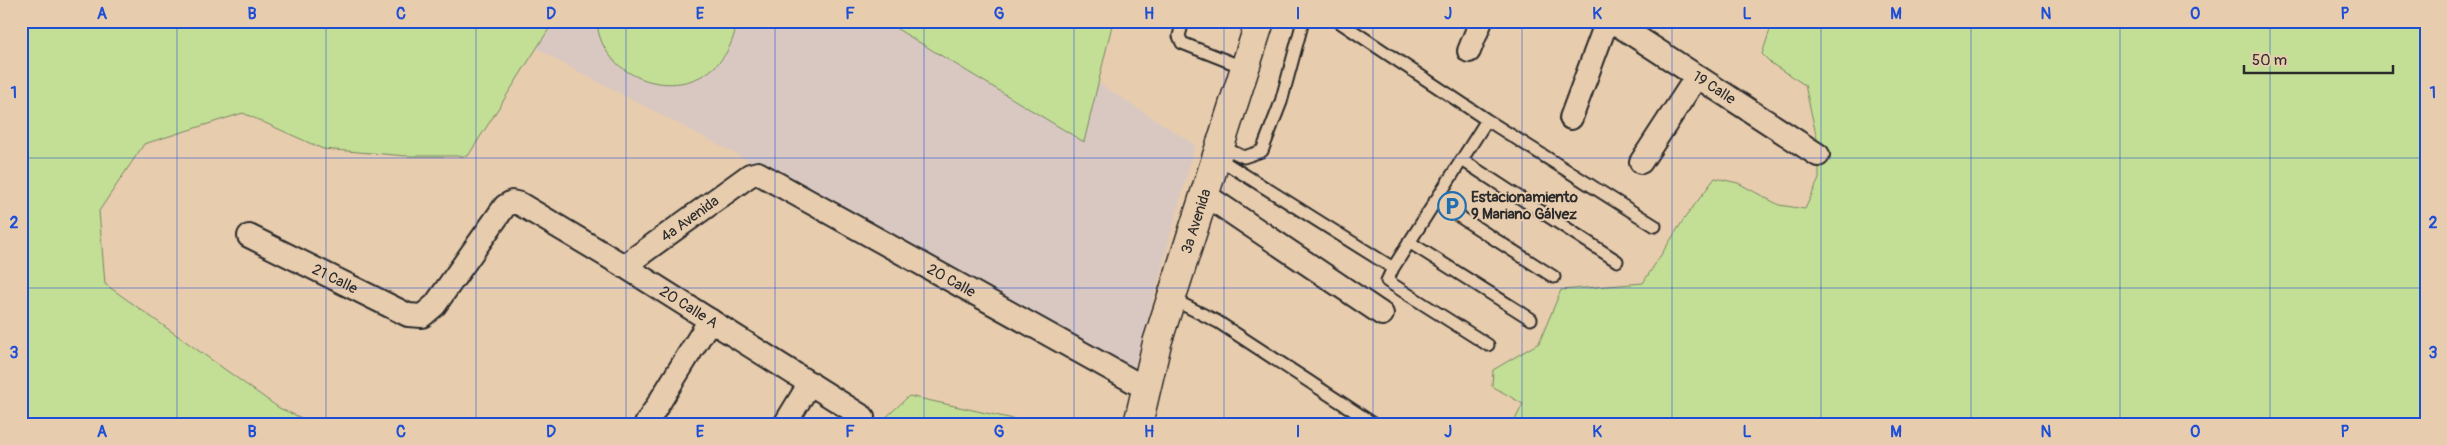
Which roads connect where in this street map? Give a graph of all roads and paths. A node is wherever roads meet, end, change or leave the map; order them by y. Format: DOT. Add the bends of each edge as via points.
graph roads {
  1 [pos="1183,21"];
  2 [pos="1260,21"];
  3 [pos="1303,21"];
  4 [pos="1338,21"];
  5 [pos="1481,21"];
  6 [pos="1607,21"];
  7 [pos="1612,21"];
  8 [pos="1469,51"];
  9 [pos="1245,68"];
  10 [pos="1696,76"];
  11 [pos="1572,118"];
  12 [pos="1487,120"];
  13 [pos="1218,151"];
  14 [pos="1818,155"];
  15 [pos="1462,160"];
  16 [pos="1641,162"];
  17 [pos="758,173"];
  18 [pos="1204,194"];
  19 [pos="1436,201"];
  20 [pos="1655,226"];
  21 [pos="249,236"];
  22 [pos="1409,242"];
  23 [pos="1618,261"];
  24 [pos="624,266"];
  25 [pos="1393,268"];
  26 [pos="1554,276"];
  27 [pos="1170,298"];
  28 [pos="1382,314"];
  29 [pos="422,316"];
  30 [pos="1531,319"];
  31 [pos="710,320"];
  32 [pos="1488,345"];
  33 [pos="810,383"];
  34 [pos="1145,388"];
  35 [pos="863,416"];
  36 [pos="646,424"];
  37 [pos="786,424"];
  38 [pos="1138,424"];
  39 [pos="1374,424"];
  1 -- 9 [label="lane" via="1179,36 1182,43"];
  2 -- 9 [label="street, 3a Avenida"];
  3 -- 13 [label="lane" via="1281,102 1262,151 1244,157"];
  4 -- 12 [label="lane"];
  5 -- 8 [label="street"];
  6 -- 11 [label="street"];
  7 -- 10 [label="street, 19 Calle"];
  9 -- 13 [label="street, 3a Avenida"];
  10 -- 14 [label="street, 19 Calle"];
  10 -- 16 [label="street"];
  12 -- 15 [label="lane"];
  12 -- 20 [label="lane"];
  13 -- 18 [label="street, 3a Avenida"];
  13 -- 25 [label="lane"];
  15 -- 19 [label="lane"];
  15 -- 23 [label="lane"];
  17 -- 24 [label="street, 4a Avenida" via="750,175"];
  17 -- 34 [label="street, 20 Calle"];
  18 -- 27 [label="street, 3a Avenida"];
  18 -- 28 [label="street"];
  19 -- 22 [label="lane"];
  19 -- 26 [label="lane"];
  21 -- 29 [label="street, 21 Calle" via="408,315"];
  22 -- 25 [label="lane"];
  22 -- 30 [label="lane"];
  24 -- 29 [label="street, 20 Calle A" via="512,202 436,305"];
  24 -- 31 [label="street, 20 Calle A"];
  25 -- 32 [label="lane" via="1388,283"];
  27 -- 34 [label="street, 3a Avenida"];
  27 -- 39 [label="lane" via="1218,322"];
  31 -- 33 [label="street, 20 Calle A"];
  31 -- 36 [label="street"];
  33 -- 35 [label="street, 20 Calle A"];
  33 -- 37 [label="street"];
  34 -- 38 [label="street, 3a Avenida"];
}
